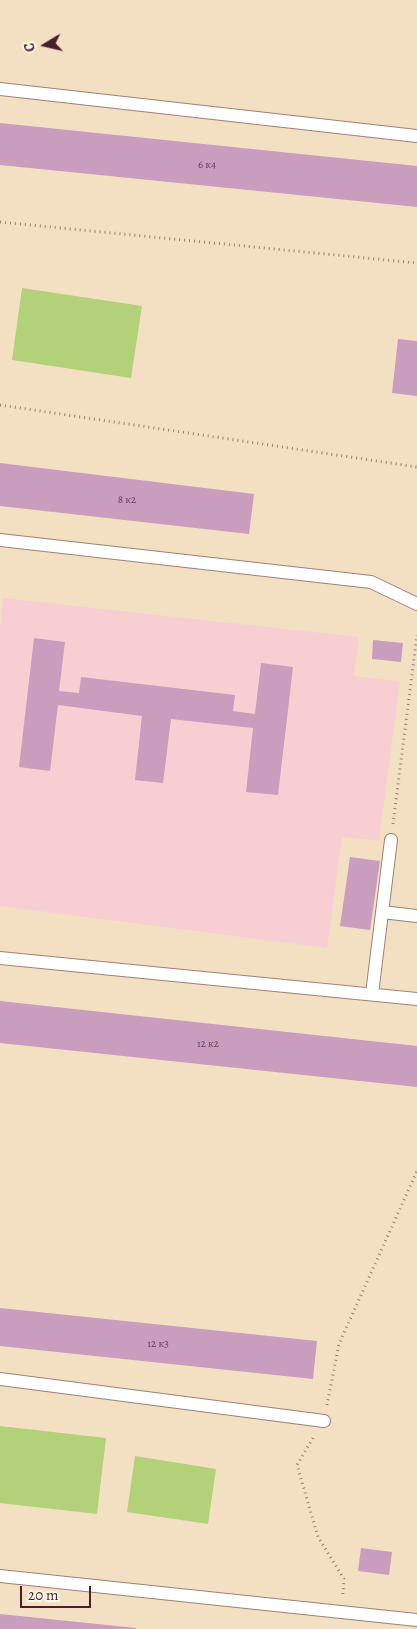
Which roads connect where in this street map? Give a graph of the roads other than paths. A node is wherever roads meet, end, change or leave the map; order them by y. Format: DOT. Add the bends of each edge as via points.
graph roads {
  1 [pos="0,89"];
  2 [pos="417,136"];
  3 [pos="0,540"];
  4 [pos="417,604"];
  5 [pos="391,840"];
  6 [pos="382,912"];
  7 [pos="417,916"];
  8 [pos="0,958"];
  9 [pos="372,994"];
  10 [pos="417,999"];
  11 [pos="0,1379"];
  12 [pos="324,1421"];
  13 [pos="0,1576"];
  14 [pos="417,1620"];
  1 -- 2 [label="lane"];
  3 -- 4 [label="lane" via="371,582"];
  5 -- 6 [label="lane"];
  6 -- 7 [label="lane"];
  6 -- 9 [label="lane"];
  8 -- 9 [label="lane"];
  9 -- 10 [label="lane"];
  11 -- 12 [label="lane"];
  13 -- 14 [label="lane"];
}
